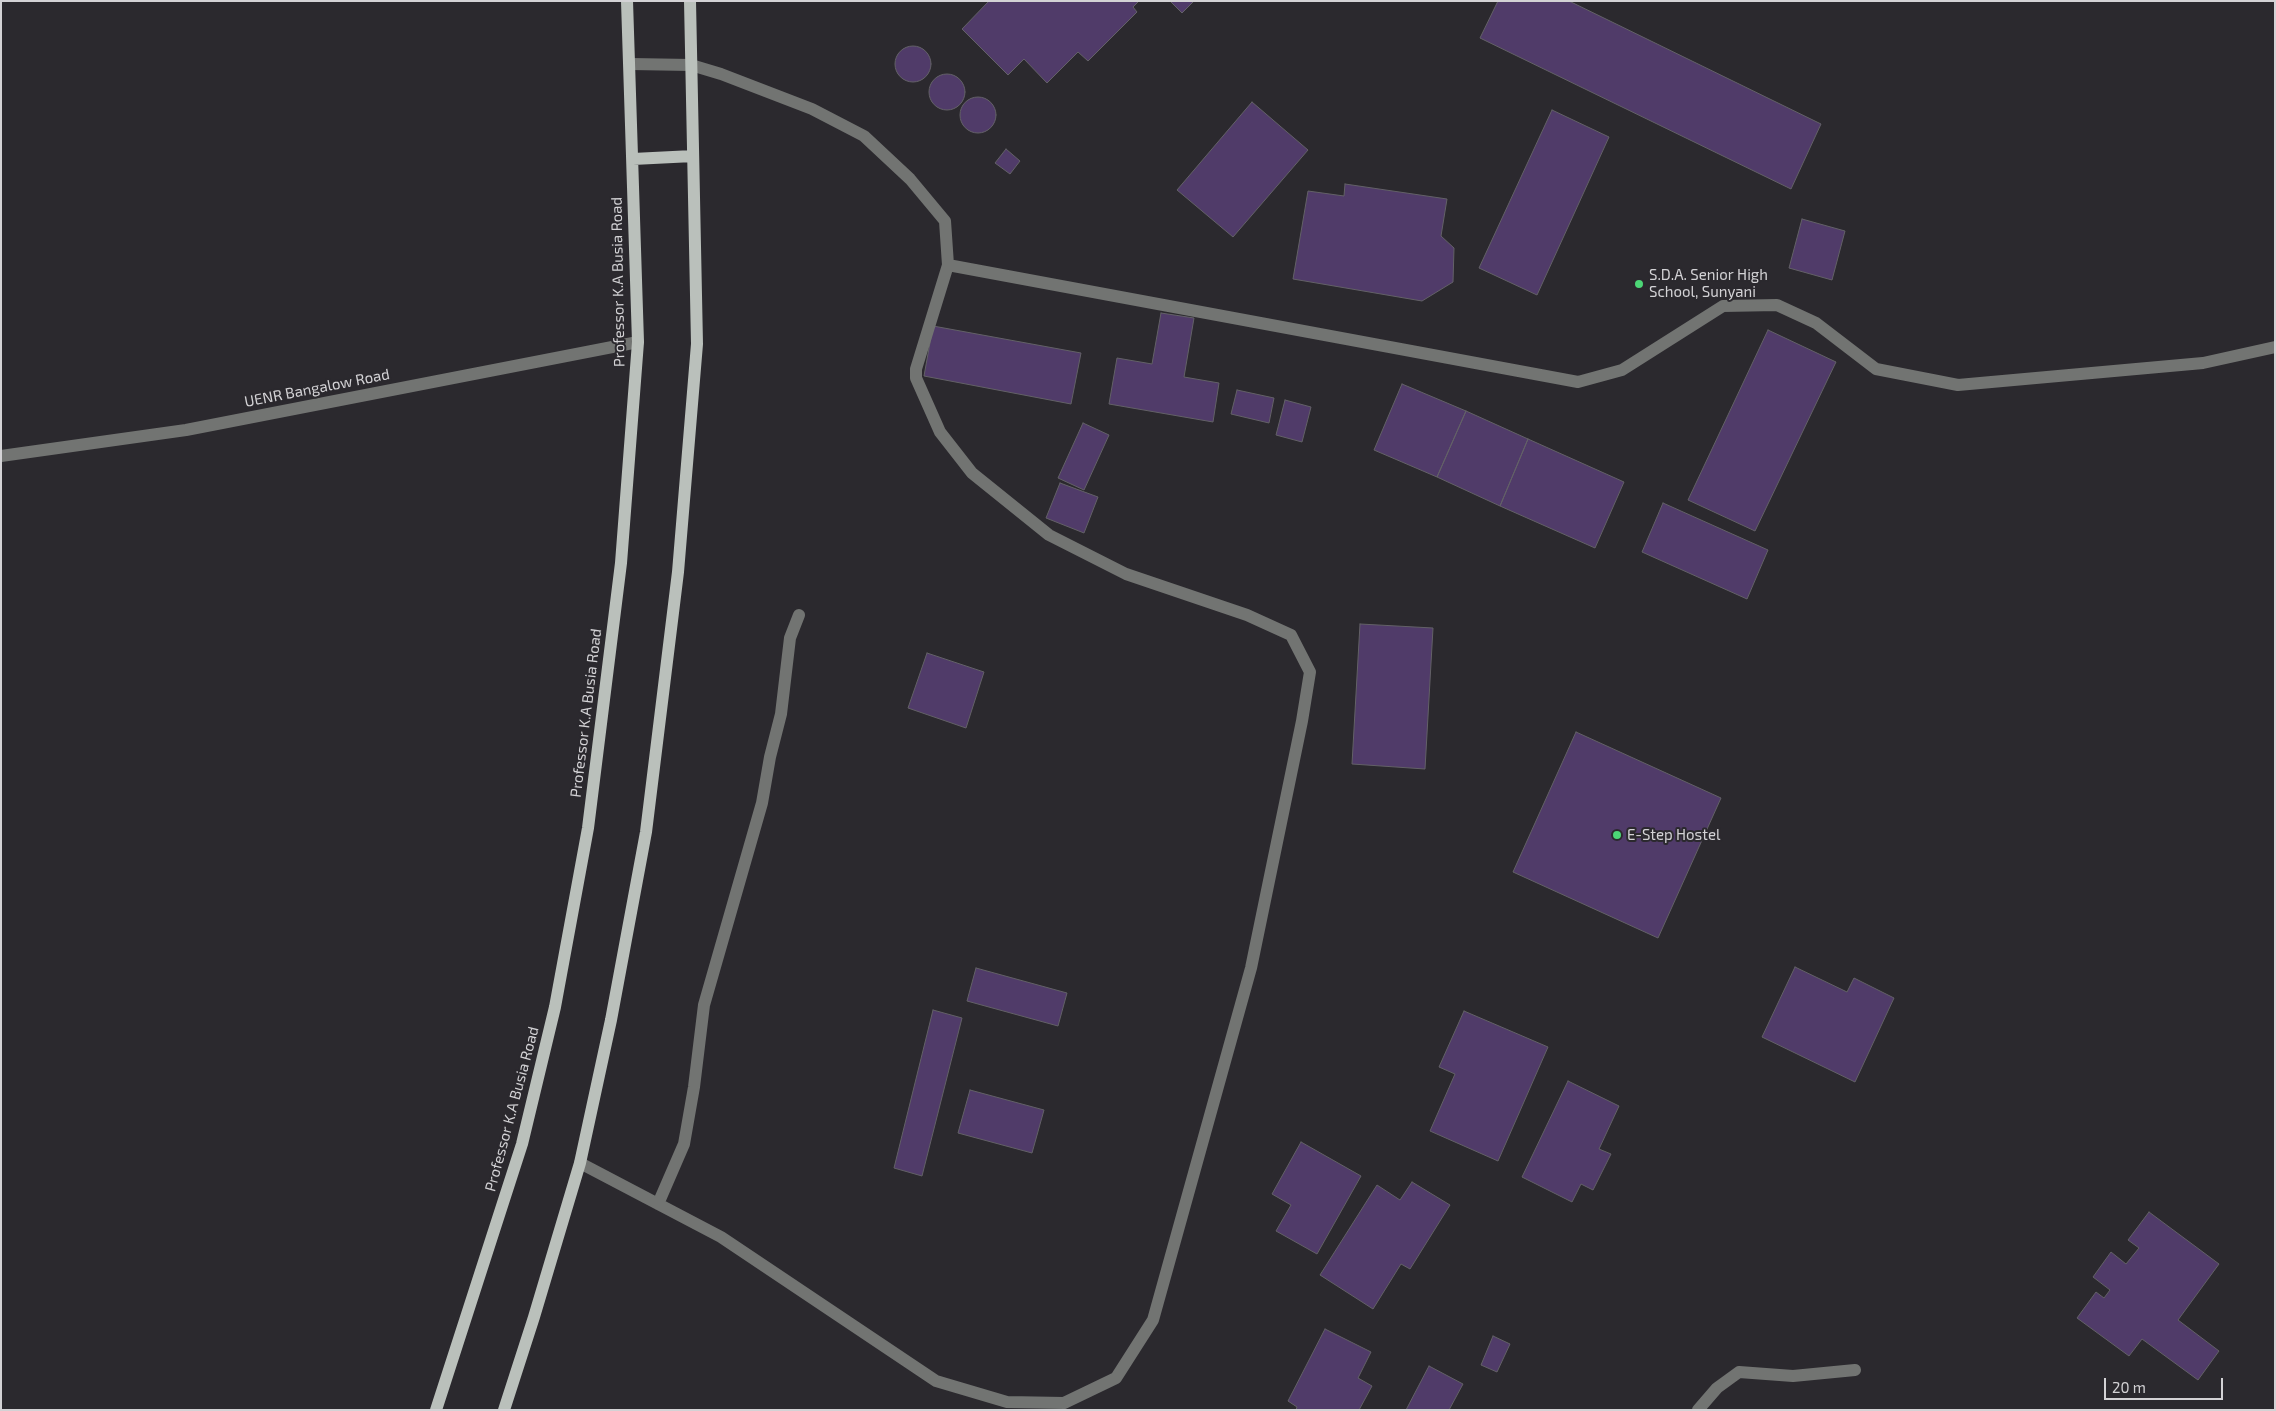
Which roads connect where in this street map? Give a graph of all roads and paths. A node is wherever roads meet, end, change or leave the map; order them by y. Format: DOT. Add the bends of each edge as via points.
graph roads {
  1 [pos="628,1"];
  2 [pos="690,1"];
  3 [pos="631,64"];
  4 [pos="691,65"];
  5 [pos="693,156"];
  6 [pos="633,159"];
  7 [pos="948,265"];
  8 [pos="638,342"];
  9 [pos="2275,347"];
  10 [pos="1,456"];
  11 [pos="799,615"];
  12 [pos="580,1163"];
  13 [pos="658,1204"];
  14 [pos="1855,1370"];
  15 [pos="1011,1406"];
  16 [pos="436,1410"];
  17 [pos="504,1410"];
  18 [pos="1698,1410"];
  1 -- 3 [label="main road, Professor K.A Busia Road"];
  2 -- 4 [label="main road"];
  3 -- 4 [label="street"];
  3 -- 6 [label="main road, Professor K.A Busia Road"];
  4 -- 5 [label="main road"];
  4 -- 7 [label="street" via="762,88 864,136 910,179 945,221"];
  5 -- 6 [label="main road"];
  5 -- 12 [label="main road" via="697,344 678,572 646,832"];
  6 -- 8 [label="main road, Professor K.A Busia Road"];
  7 -- 9 [label="street" via="1578,382 1622,370 1723,306 1777,305 1816,323 1876,369 1958,385 2203,363"];
  7 -- 15 [label="street" via="916,378 940,432 972,473 1049,535 1126,574 1247,615 1291,635 1310,672 1251,968 1153,1320 1116,1378 1064,1403"];
  8 -- 10 [label="street, UENR Bangalow Road" via="186,430"];
  8 -- 16 [label="main road, Professor K.A Busia Road" via="622,563 588,828 555,1007 522,1144"];
  11 -- 13 [label="street" via="790,638 781,714 762,803 704,1005 684,1144"];
  12 -- 13 [label="street"];
  12 -- 17 [label="main road"];
  13 -- 15 [label="street" via="721,1237 936,1381"];
  14 -- 18 [label="street" via="1793,1376 1739,1372 1717,1388"];
}
